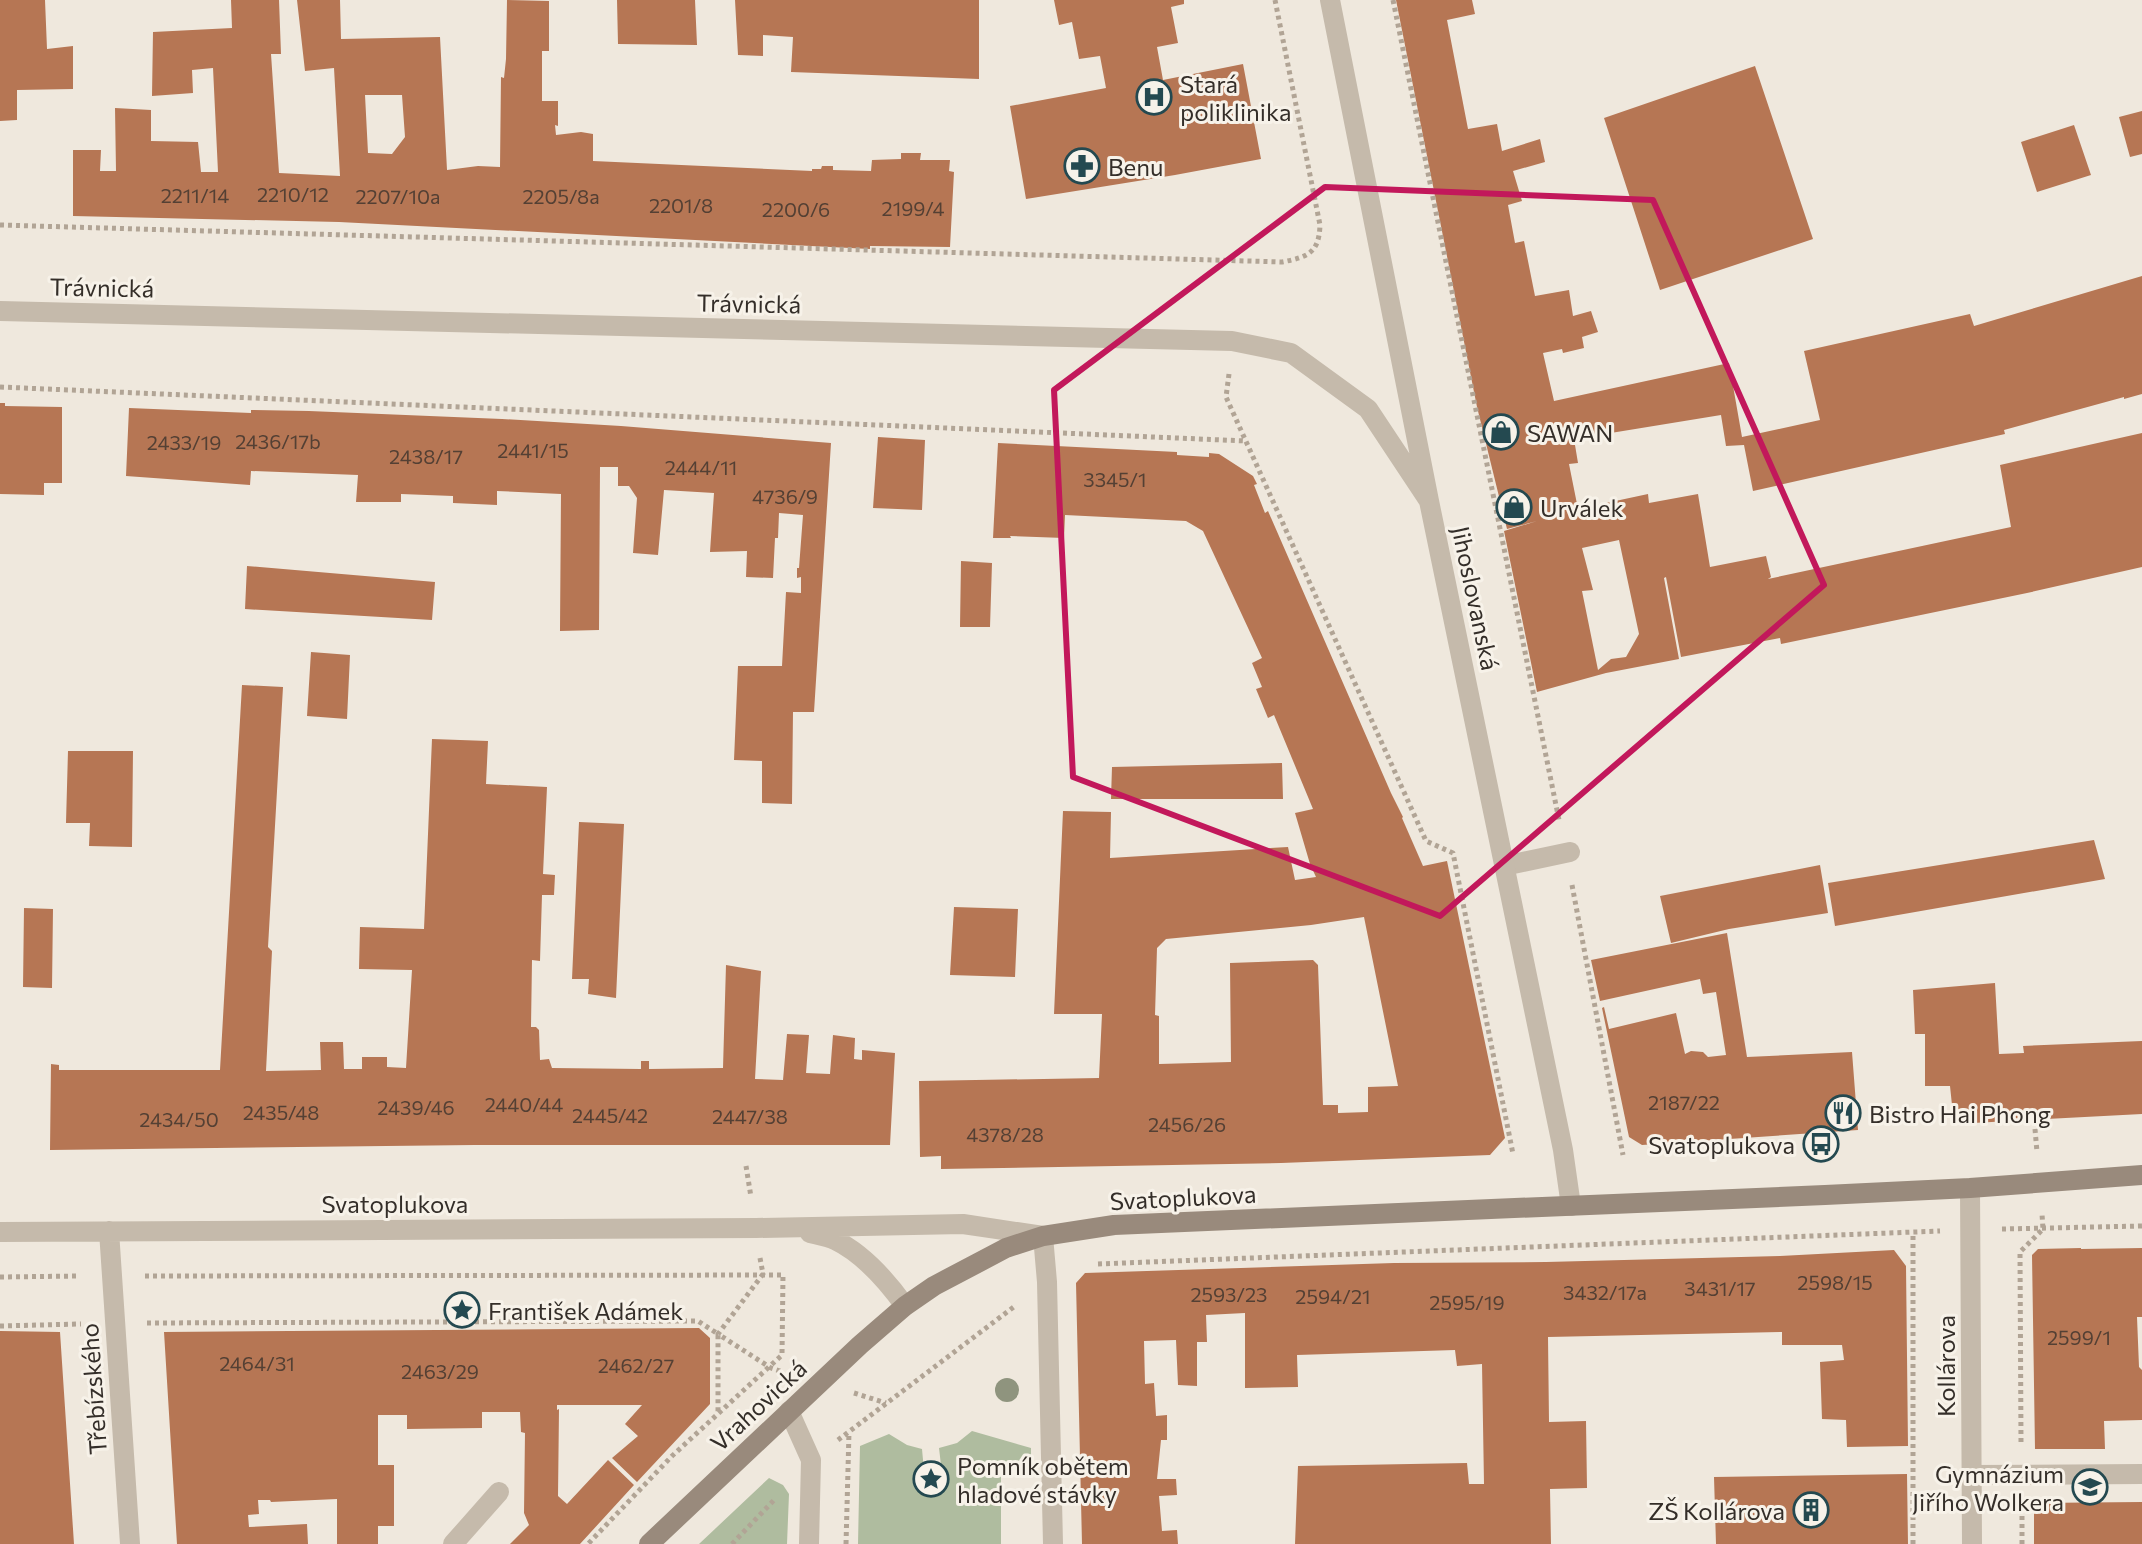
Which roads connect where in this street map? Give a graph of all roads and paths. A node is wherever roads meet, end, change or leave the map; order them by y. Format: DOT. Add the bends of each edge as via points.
graph roads {
  1 [pos="1275,0"];
  2 [pos="1330,0"];
  3 [pos="1393,0"];
  4 [pos="0,225"];
  5 [pos="0,311"];
  6 [pos="1232,341"];
  7 [pos="0,387"];
  8 [pos="1246,441"];
  9 [pos="1429,501"];
  10 [pos="1568,852"];
  11 [pos="1504,866"];
  12 [pos="2035,1129"];
  13 [pos="1513,1154"];
  14 [pos="1623,1155"];
  15 [pos="746,1166"];
  16 [pos="2142,1175"];
  17 [pos="2040,1182"];
  18 [pos="1970,1188"];
  19 [pos="1571,1206"];
  20 [pos="2142,1226"];
  21 [pos="791,1227"];
  22 [pos="756,1228"];
  23 [pos="1970,1229"];
  24 [pos="2043,1229"];
  25 [pos="109,1231"];
  26 [pos="0,1232"];
  27 [pos="1913,1232"];
  28 [pos="1043,1236"];
  29 [pos="1092,1265"];
  30 [pos="763,1274"];
  31 [pos="112,1276"];
  32 [pos="0,1277"];
  33 [pos="1047,1282"];
  34 [pos="905,1306"];
  35 [pos="115,1323"];
  36 [pos="0,1326"];
  37 [pos="718,1334"];
  38 [pos="771,1368"];
  39 [pos="789,1411"];
  40 [pos="718,1414"];
  41 [pos="849,1431"];
  42 [pos="811,1460"];
  43 [pos="2142,1474"];
  44 [pos="1972,1475"];
  45 [pos="2021,1475"];
  46 [pos="499,1492"];
  47 [pos="130,1544"];
  48 [pos="453,1544"];
  49 [pos="588,1544"];
  50 [pos="649,1544"];
  51 [pos="732,1544"];
  52 [pos="809,1544"];
  53 [pos="846,1544"];
  54 [pos="1053,1544"];
  55 [pos="1913,1544"];
  56 [pos="1972,1544"];
  57 [pos="2022,1544"];
  1 -- 4 [label="path" via="1320,225 1312,251 1282,262"];
  2 -- 9 [label="street, Jihoslovanská"];
  3 -- 10 [label="path"];
  5 -- 6 [label="street, Trávnická"];
  6 -- 8 [label="path" via="1226,397"];
  6 -- 9 [label="street, Trávnická" via="1291,353 1368,409"];
  7 -- 8 [label="path"];
  8 -- 13 [label="path" via="1426,841 1453,853"];
  9 -- 11 [label="street, Jihoslovanská"];
  10 -- 11 [label="street"];
  10 -- 14 [label="path"];
  11 -- 19 [label="street, Jihoslovanská"];
  12 -- 17 [label="path"];
  15 -- 22 [label="path"];
  16 -- 17 [label="street, Svatoplukova"];
  17 -- 18 [label="street, Svatoplukova"];
  17 -- 24 [label="path"];
  18 -- 19 [label="street, Svatoplukova"];
  18 -- 23 [label="street, Kollárova"];
  19 -- 28 [label="street, Svatoplukova" via="1114,1225"];
  20 -- 24 [label="path"];
  21 -- 22 [label="street, Svatoplukova"];
  21 -- 28 [label="street, Svatoplukova" via="963,1224"];
  21 -- 34 [label="street, Svatoplukova" via="835,1241 861,1257"];
  22 -- 25 [label="street, Svatoplukova"];
  22 -- 30 [label="path"];
  23 -- 24 [label="path"];
  23 -- 27 [label="path"];
  23 -- 44 [label="street, Kollárova"];
  24 -- 45 [label="path" via="2020,1252"];
  25 -- 26 [label="street, Svatoplukova"];
  25 -- 31 [label="street, Třebízského"];
  27 -- 29 [label="path"];
  27 -- 55 [label="path"];
  28 -- 33 [label="street"];
  28 -- 34 [label="street, Svatoplukova" via="1006,1248"];
  30 -- 31 [label="path"];
  30 -- 37 [label="path"];
  30 -- 38 [label="path" via="783,1275 782,1355"];
  31 -- 32 [label="path"];
  31 -- 35 [label="street, Třebízského"];
  33 -- 41 [label="path"];
  33 -- 54 [label="street"];
  34 -- 39 [label="street, Vrahovická"];
  35 -- 36 [label="path"];
  35 -- 37 [label="path" via="698,1321"];
  35 -- 47 [label="street, Třebízského"];
  37 -- 38 [label="path"];
  37 -- 40 [label="path"];
  38 -- 40 [label="path"];
  39 -- 42 [label="street"];
  39 -- 50 [label="street, Vrahovická"];
  40 -- 49 [label="path"];
  41 -- 42 [label="path"];
  41 -- 53 [label="path"];
  42 -- 51 [label="path"];
  42 -- 52 [label="street"];
  43 -- 45 [label="street"];
  44 -- 45 [label="street"];
  44 -- 56 [label="street, Kollárova"];
  45 -- 57 [label="path"];
  46 -- 48 [label="street"];
}
